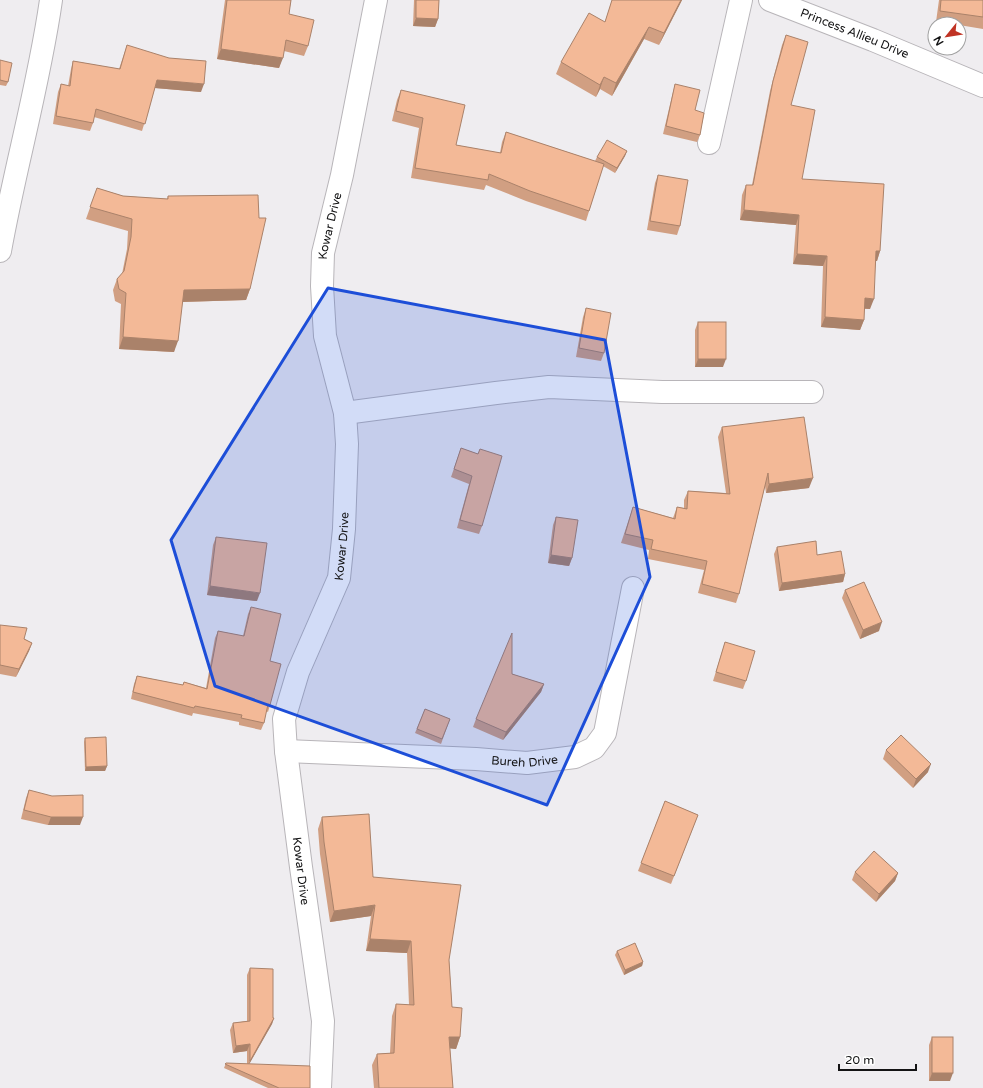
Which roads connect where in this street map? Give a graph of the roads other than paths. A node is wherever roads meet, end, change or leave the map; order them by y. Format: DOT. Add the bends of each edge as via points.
graph roads {
  1 [pos="51,0"];
  2 [pos="376,0"];
  3 [pos="741,0"];
  4 [pos="770,0"];
  5 [pos="983,86"];
  6 [pos="709,143"];
  7 [pos="0,251"];
  8 [pos="812,392"];
  9 [pos="345,413"];
  10 [pos="633,588"];
  11 [pos="286,751"];
  12 [pos="320,1088"];
  1 -- 7 [label="street" via="45,45"];
  2 -- 9 [label="street, Kowar Drive" via="342,175 323,253 325,336"];
  3 -- 6 [label="street"];
  4 -- 5 [label="street, Princess Allieu Drive"];
  8 -- 9 [label="street" via="662,392 549,387"];
  9 -- 11 [label="street, Kowar Drive" via="347,444 339,578 298,672 284,719"];
  10 -- 11 [label="street, Bureh Drive" via="604,733 594,748 575,758 527,763"];
  11 -- 12 [label="street, Kowar Drive" via="323,1021"];
}
